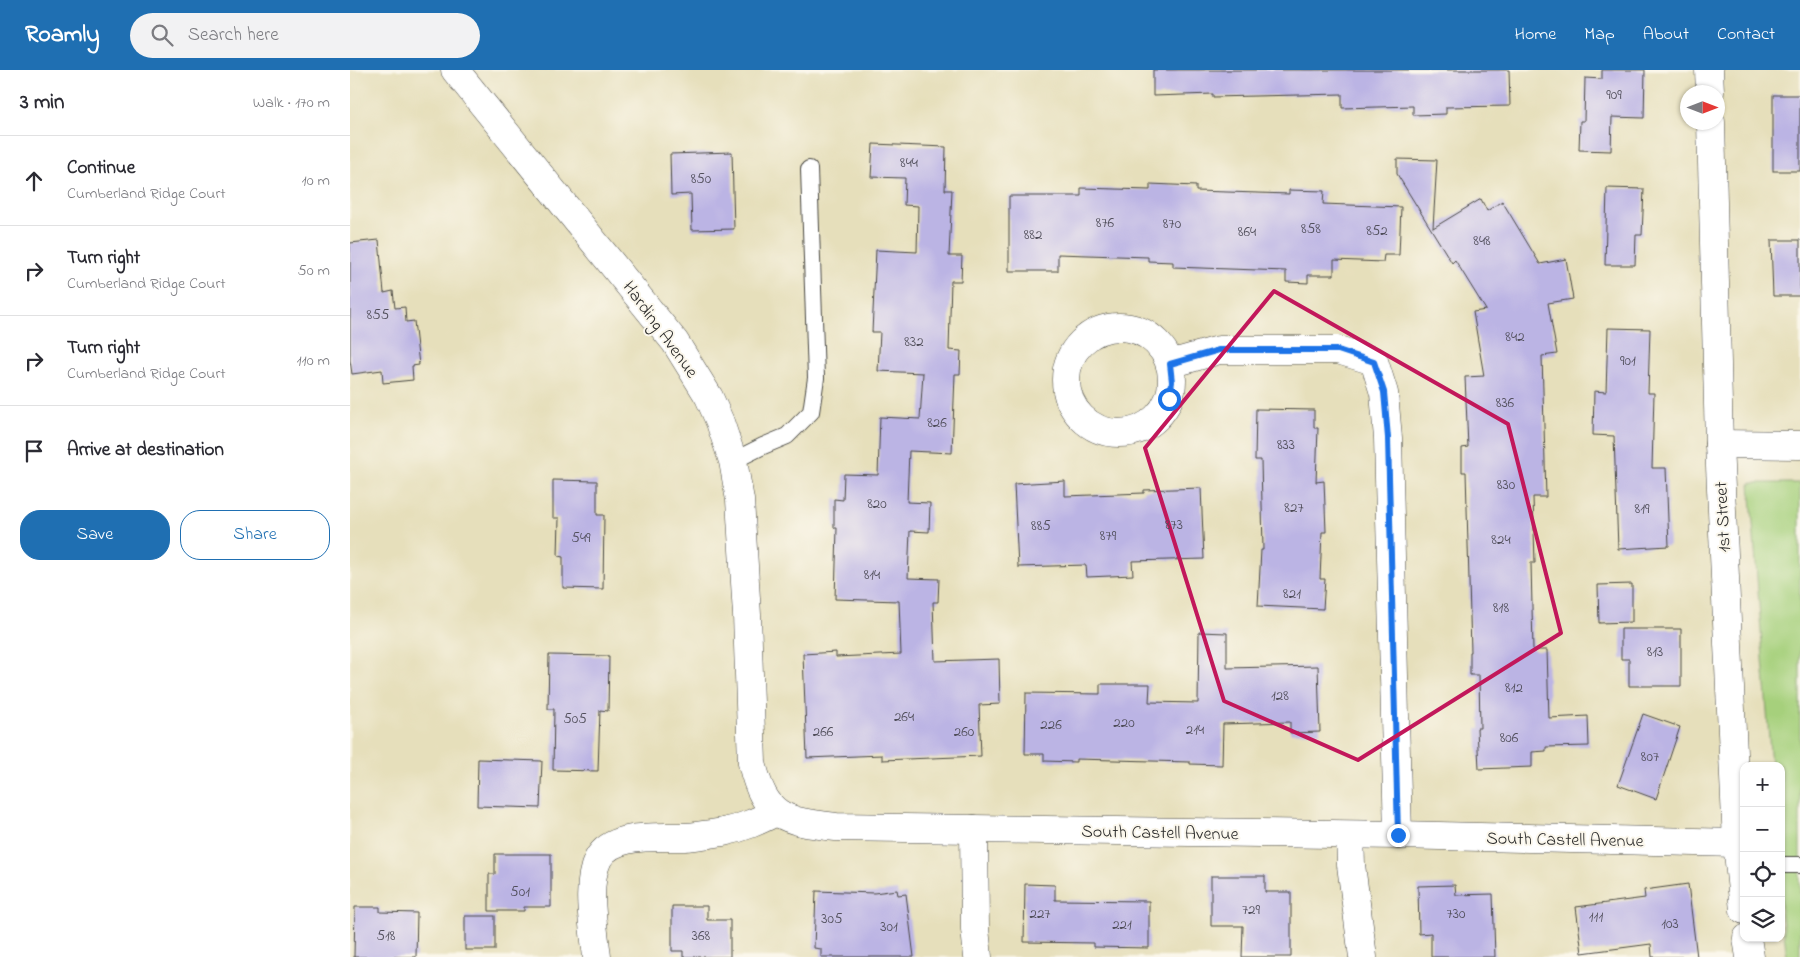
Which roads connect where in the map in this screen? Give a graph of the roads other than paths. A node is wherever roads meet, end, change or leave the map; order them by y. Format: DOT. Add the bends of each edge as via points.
graph roads {
  1 [pos="456,70"];
  2 [pos="1710,70"];
  3 [pos="1710,85"];
  4 [pos="1711,130"];
  5 [pos="809,169"];
  6 [pos="1170,364"];
  7 [pos="1719,444"];
  8 [pos="1800,445"];
  9 [pos="733,461"];
  10 [pos="776,812"];
  11 [pos="974,828"];
  12 [pos="1350,835"];
  13 [pos="1398,835"];
  14 [pos="1739,858"];
  15 [pos="1785,865"];
  16 [pos="1800,865"];
  17 [pos="1743,897"];
  18 [pos="1748,942"];
  19 [pos="597,957"];
  20 [pos="978,957"];
  21 [pos="1363,957"];
  22 [pos="1750,957"];
  1 -- 9 [label="street, Harding Avenue" via="675,342 709,397"];
  2 -- 3 [label="street"];
  4 -- 7 [label="street, 1st Street"];
  5 -- 9 [label="lane" via="816,378 811,412 787,436"];
  6 -- 13 [label="street" via="1219,350 1338,350 1374,362 1384,392 1388,438"];
  7 -- 8 [label="street"];
  7 -- 14 [label="street, 1st Street"];
  9 -- 10 [label="street, Harding Avenue" via="745,561 752,763 764,799"];
  10 -- 11 [label="street, South Castell Avenue" via="802,823 836,827"];
  10 -- 19 [label="street" via="750,825 725,831 688,837 626,839 608,846 598,860 592,881"];
  11 -- 12 [label="street, South Castell Avenue"];
  11 -- 20 [label="street"];
  12 -- 13 [label="street, South Castell Avenue"];
  12 -- 21 [label="street"];
  13 -- 14 [label="street, South Castell Avenue"];
  14 -- 17 [label="street, 1st Street"];
  15 -- 16 [label="lane"];
  18 -- 22 [label="street"];
}
